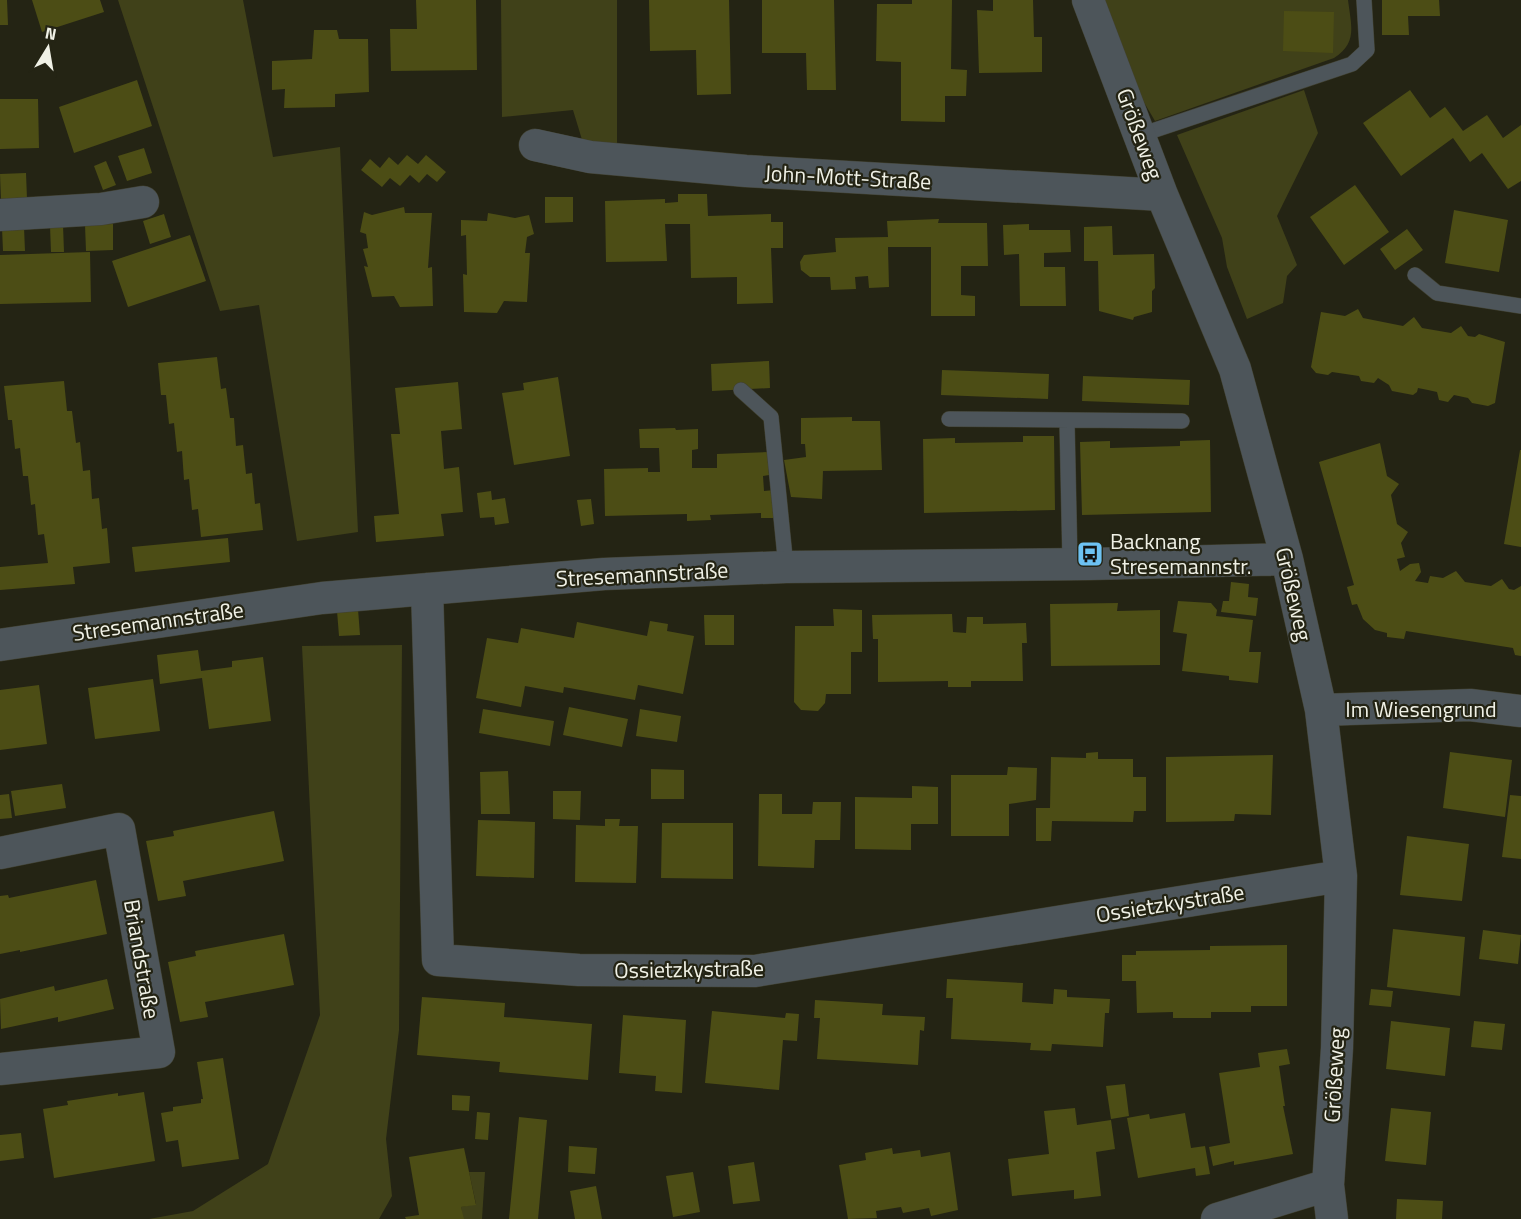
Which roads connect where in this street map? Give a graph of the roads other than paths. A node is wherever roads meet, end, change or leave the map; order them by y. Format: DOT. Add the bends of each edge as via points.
graph roads {
  1 [pos="1088,0"];
  2 [pos="1364,0"];
  3 [pos="1140,135"];
  4 [pos="535,146"];
  5 [pos="1162,195"];
  6 [pos="143,202"];
  7 [pos="0,214"];
  8 [pos="1415,275"];
  9 [pos="1521,306"];
  10 [pos="741,390"];
  11 [pos="949,419"];
  12 [pos="1067,421"];
  13 [pos="1182,421"];
  14 [pos="1287,559"];
  15 [pos="1070,563"];
  16 [pos="786,567"];
  17 [pos="427,589"];
  18 [pos="0,645"];
  19 [pos="1321,710"];
  20 [pos="1521,711"];
  21 [pos="0,853"];
  22 [pos="1341,876"];
  23 [pos="0,1069"];
  24 [pos="1329,1185"];
  25 [pos="1217,1219"];
  26 [pos="1332,1219"];
  1 -- 3 [label="street, Größeweg"];
  2 -- 3 [label="lane" via="1367,50 1352,64"];
  3 -- 5 [label="street, Größeweg"];
  4 -- 5 [label="street, John-Mott-Straße" via="590,157 746,171"];
  5 -- 14 [label="street, Größeweg" via="1235,369"];
  6 -- 7 [label="street" via="101,209"];
  8 -- 9 [label="lane" via="1437,293"];
  10 -- 16 [label="lane" via="771,417"];
  11 -- 12 [label="lane"];
  12 -- 13 [label="lane"];
  12 -- 15 [label="lane"];
  14 -- 15 [label="street, Stresemannstraße"];
  14 -- 19 [label="street, Größeweg"];
  15 -- 16 [label="street, Stresemannstraße"];
  16 -- 17 [label="street, Stresemannstraße" via="604,574"];
  17 -- 18 [label="street, Stresemannstraße" via="322,598"];
  17 -- 22 [label="street, Ossietzkystraße" via="438,960 579,970 755,971"];
  19 -- 20 [label="street, Im Wiesengrund" via="1470,705"];
  19 -- 22 [label="street, Größeweg"];
  21 -- 23 [label="street, Briandstraße" via="119,829 159,1052"];
  22 -- 24 [label="street, Größeweg"];
  24 -- 25 [label="street"];
  24 -- 26 [label="street, Größeweg"];
}
